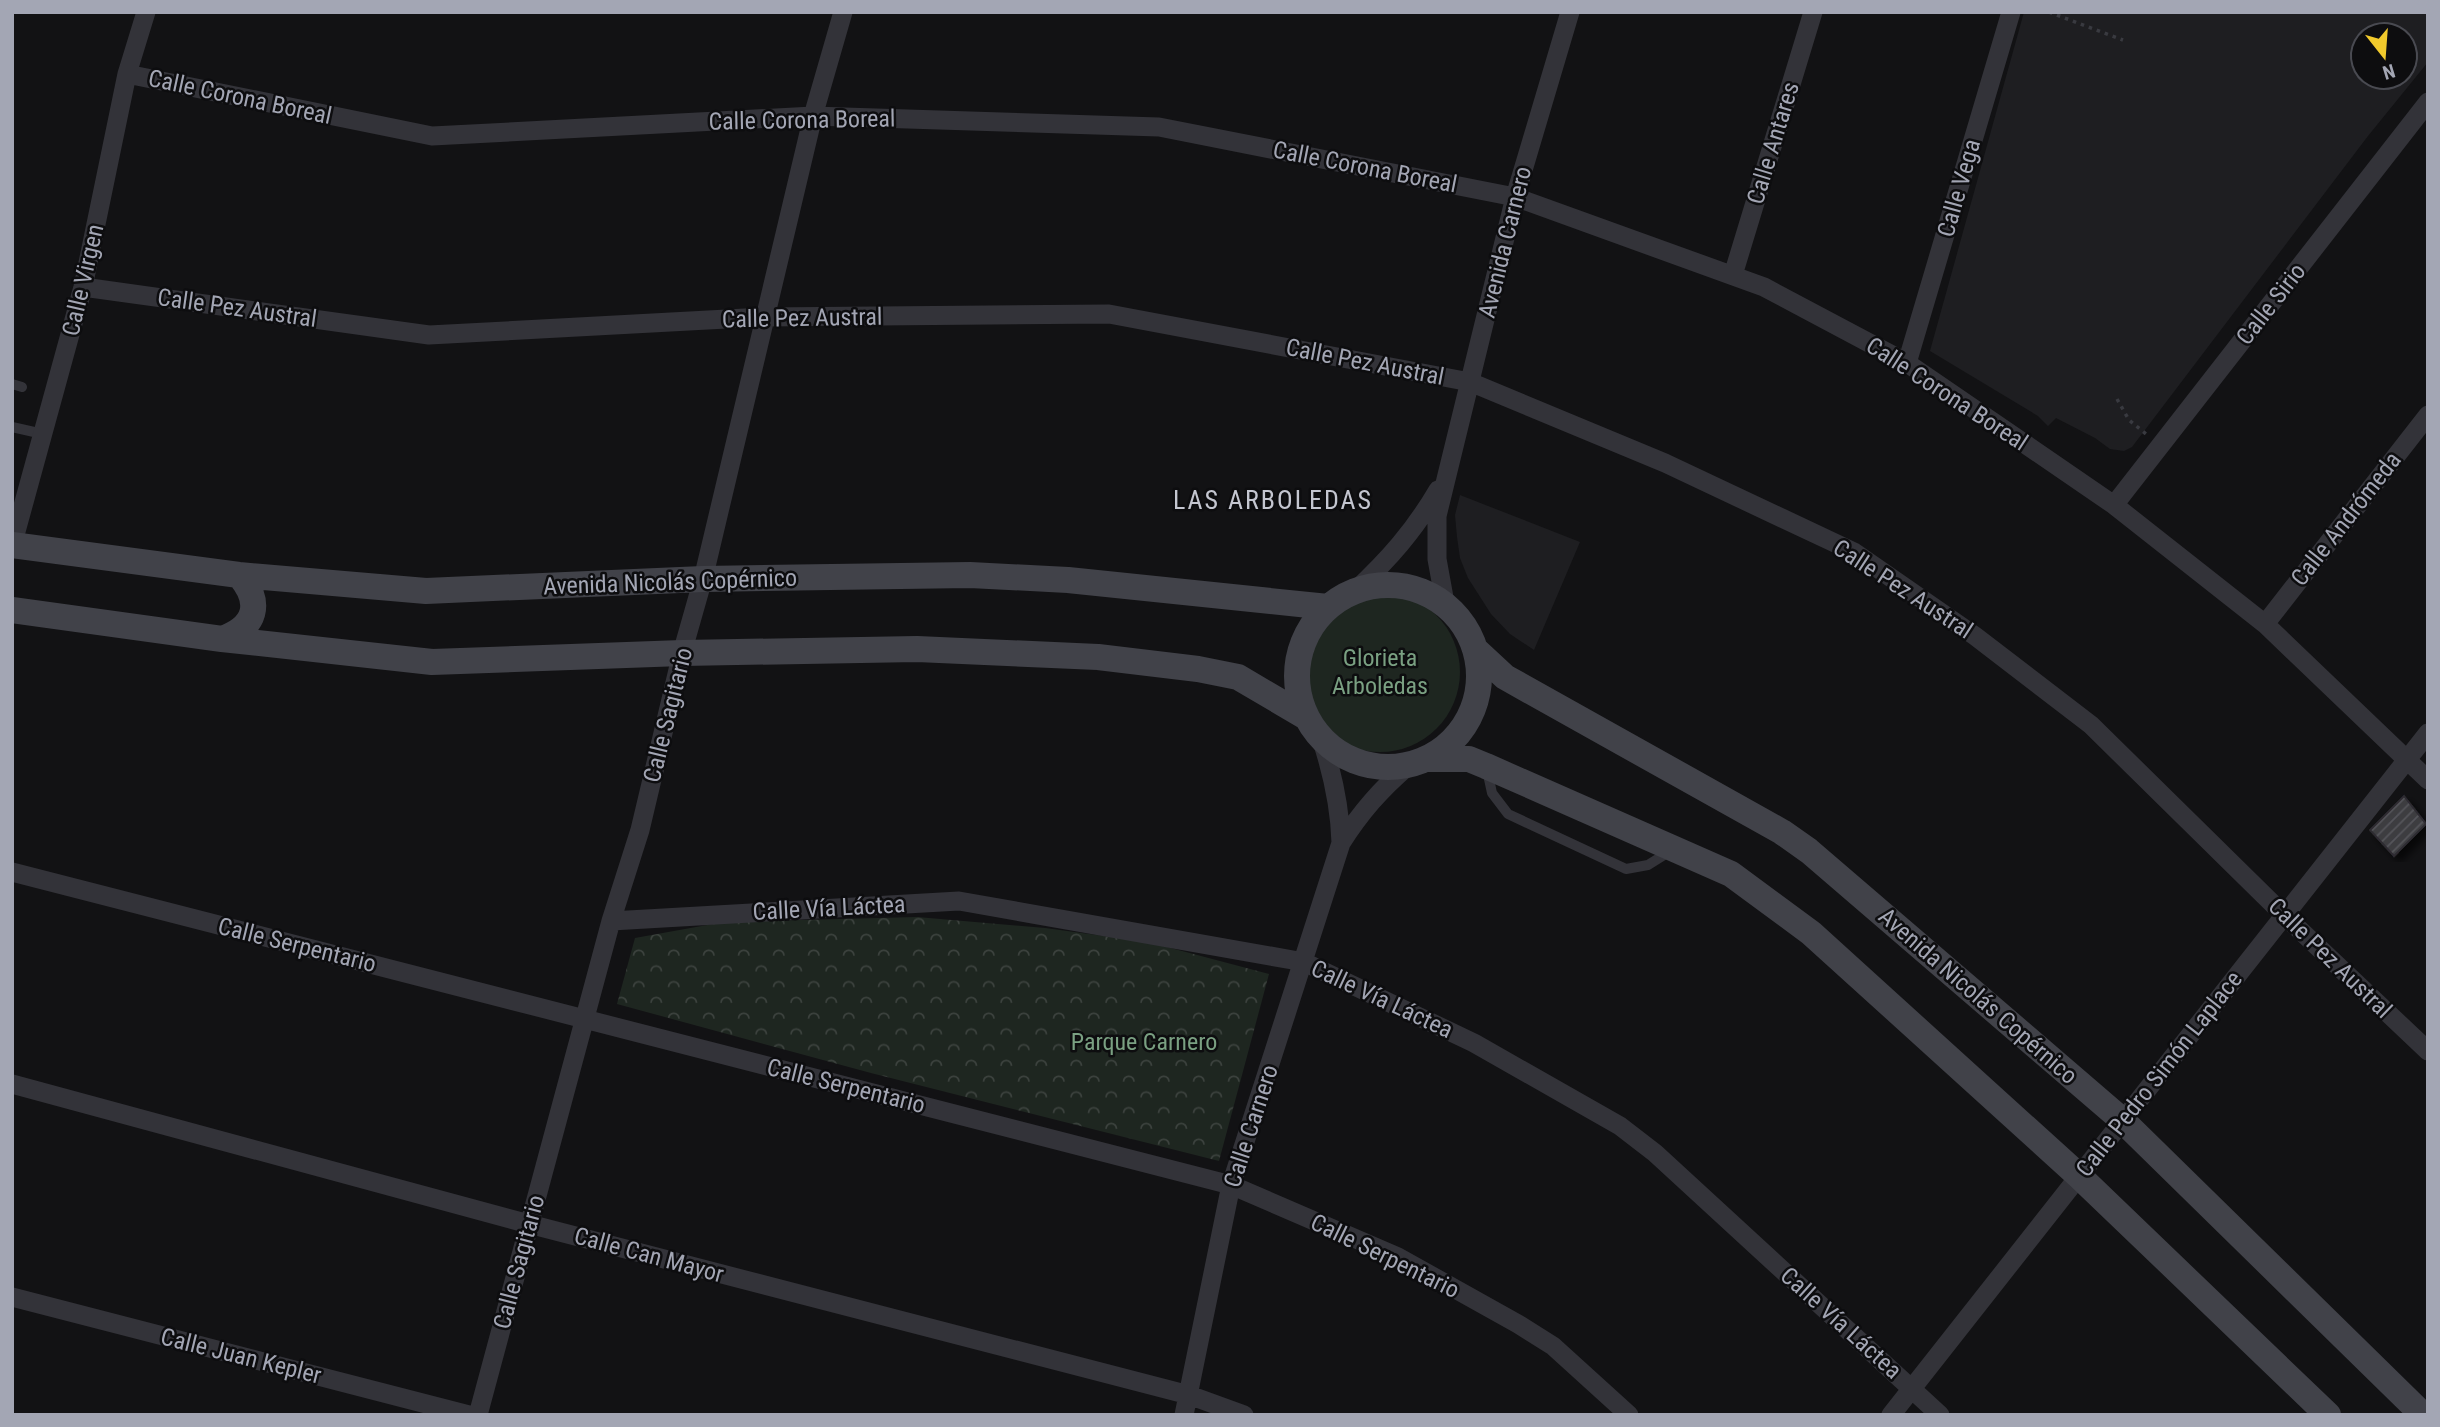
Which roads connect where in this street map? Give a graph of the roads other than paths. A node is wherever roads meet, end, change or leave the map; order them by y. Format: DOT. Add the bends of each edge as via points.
graph roads {
  1 [pos="146,12"];
  2 [pos="843,12"];
  3 [pos="1570,12"];
  4 [pos="1813,12"];
  5 [pos="2011,12"];
  6 [pos="127,74"];
  7 [pos="2428,102"];
  8 [pos="813,116"];
  9 [pos="1515,197"];
  10 [pos="1733,275"];
  11 [pos="83,287"];
  12 [pos="764,317"];
  13 [pos="1907,363"];
  14 [pos="1470,382"];
  15 [pos="2428,415"];
  16 [pos="12,427"];
  17 [pos="43,434"];
  18 [pos="1447,474"];
  19 [pos="2114,505"];
  20 [pos="12,545"];
  21 [pos="239,575"];
  22 [pos="703,579"];
  23 [pos="1355,591"];
  24 [pos="1444,603"];
  25 [pos="1328,607"];
  26 [pos="12,610"];
  27 [pos="2265,624"];
  28 [pos="222,639"];
  29 [pos="1477,651"];
  30 [pos="682,653"];
  31 [pos="1306,717"];
  32 [pos="2428,733"];
  33 [pos="1322,741"];
  34 [pos="2407,760"];
  35 [pos="1418,763"];
  36 [pos="1486,766"];
  37 [pos="2428,780"];
  38 [pos="1341,843"];
  39 [pos="1673,849"];
  40 [pos="12,872"];
  41 [pos="2283,914"];
  42 [pos="611,921"];
  43 [pos="1304,962"];
  44 [pos="584,1019"];
  45 [pos="2428,1051"];
  46 [pos="12,1084"];
  47 [pos="2122,1120"];
  48 [pos="2079,1176"];
  49 [pos="1231,1185"];
  50 [pos="529,1224"];
  51 [pos="12,1297"];
  52 [pos="1912,1388"];
  53 [pos="1189,1395"];
  54 [pos="469,1415"];
  55 [pos="478,1415"];
  56 [pos="1184,1415"];
  57 [pos="1244,1415"];
  58 [pos="1629,1415"];
  59 [pos="1891,1415"];
  60 [pos="1940,1415"];
  61 [pos="2328,1415"];
  62 [pos="2423,1415"];
  1 -- 6 [label="street, Calle Virgen"];
  2 -- 8 [label="street, Calle Sagitario"];
  3 -- 9 [label="street, Avenida Carnero"];
  4 -- 10 [label="street, Calle Antares"];
  5 -- 13 [label="street, Calle Vega"];
  6 -- 8 [label="street, Calle Corona Boreal" via="432,136"];
  6 -- 11 [label="street, Calle Virgen"];
  7 -- 19 [label="street, Calle Sirio"];
  8 -- 9 [label="street, Calle Corona Boreal" via="1159,127"];
  8 -- 12 [label="street, Calle Sagitario"];
  9 -- 10 [label="street, Calle Corona Boreal"];
  9 -- 14 [label="street, Avenida Carnero"];
  10 -- 13 [label="street, Calle Corona Boreal"];
  11 -- 12 [label="street, Calle Pez Austral" via="429,335"];
  11 -- 17 [label="street, Calle Virgen"];
  12 -- 14 [label="street, Calle Pez Austral" via="1109,314"];
  12 -- 22 [label="street, Calle Sagitario"];
  13 -- 19 [label="street, Calle Corona Boreal"];
  14 -- 18 [label="street, Avenida Carnero"];
  14 -- 41 [label="street, Calle Pez Austral" via="1665,463 1854,552 2091,725"];
  15 -- 27 [label="street, Calle Andrómeda"];
  16 -- 17 [label="lane"];
  17 -- 20 [label="street, Calle Virgen"];
  18 -- 23 [label="street, Avenida Carnero" via="1422,518 1391,557"];
  18 -- 24 [label="street, Avenida Carnero" via="1437,516"];
  19 -- 27 [label="street, Calle Corona Boreal"];
  20 -- 21 [label="main road, Avenida Nicolás Copérnico"];
  21 -- 22 [label="main road, Avenida Nicolás Copérnico" via="426,591"];
  21 -- 28 [label="main road" via="250,588 254,604 249,621 238,633"];
  22 -- 25 [label="main road, Avenida Nicolás Copérnico" via="970,575 1068,580"];
  22 -- 30 [label="street, Calle Sagitario"];
  23 -- 24 [label="main road" via="1385,584 1416,589"];
  23 -- 25 [label="main road"];
  24 -- 29 [label="main road" via="1465,625"];
  25 -- 31 [label="main road" via="1309,630 1298,658 1297,688"];
  26 -- 28 [label="main road"];
  27 -- 34 [label="street, Calle Corona Boreal"];
  28 -- 30 [label="main road" via="432,662"];
  29 -- 35 [label="main road" via="1480,683 1472,714 1454,741"];
  29 -- 47 [label="main road, Avenida Nicolás Copérnico" via="1505,677 1809,851"];
  30 -- 31 [label="main road" via="917,649 1098,657 1238,677"];
  30 -- 42 [label="street, Calle Sagitario" via="640,830"];
  31 -- 33 [label="main road"];
  32 -- 34 [label="street, Calle Pedro Simón Laplace"];
  33 -- 35 [label="main road" via="1362,764 1390,768"];
  33 -- 38 [label="street, Calle Carnero" via="1340,809"];
  34 -- 37 [label="street, Calle Corona Boreal"];
  34 -- 41 [label="street, Calle Pedro Simón Laplace"];
  35 -- 36 [label="main road" via="1469,760"];
  35 -- 38 [label="street, Calle Carnero" via="1382,789"];
  36 -- 39 [label="main road"];
  36 -- 39 [label="lane" via="1492,793 1508,814 1626,869 1648,865"];
  38 -- 43 [label="street, Calle Carnero"];
  39 -- 48 [label="main road" via="1731,874 1811,933"];
  40 -- 44 [label="street, Calle Serpentario"];
  41 -- 45 [label="street, Calle Pez Austral"];
  41 -- 47 [label="street, Calle Pedro Simón Laplace"];
  42 -- 43 [label="street, Calle Vía Láctea" via="959,901"];
  42 -- 44 [label="street, Calle Sagitario"];
  43 -- 49 [label="street, Calle Carnero"];
  43 -- 52 [label="street, Calle Vía Láctea" via="1474,1043 1620,1126"];
  44 -- 49 [label="street, Calle Serpentario"];
  44 -- 50 [label="street, Calle Sagitario"];
  46 -- 50 [label="street, Calle Can Mayor"];
  47 -- 48 [label="street, Calle Pedro Simón Laplace"];
  47 -- 62 [label="main road, Avenida Nicolás Copérnico"];
  48 -- 52 [label="street, Calle Pedro Simón Laplace"];
  48 -- 61 [label="main road"];
  49 -- 53 [label="street, Calle Carnero"];
  49 -- 58 [label="street, Calle Serpentario" via="1398,1257 1518,1324 1553,1346"];
  50 -- 53 [label="street, Calle Can Mayor"];
  50 -- 55 [label="street, Calle Sagitario"];
  51 -- 54 [label="street, Calle Juan Kepler"];
  52 -- 59 [label="street, Calle Pedro Simón Laplace"];
  52 -- 60 [label="street, Calle Vía Láctea"];
  53 -- 56 [label="street, Calle Carnero"];
  53 -- 57 [label="street, Calle Can Mayor"];
}
